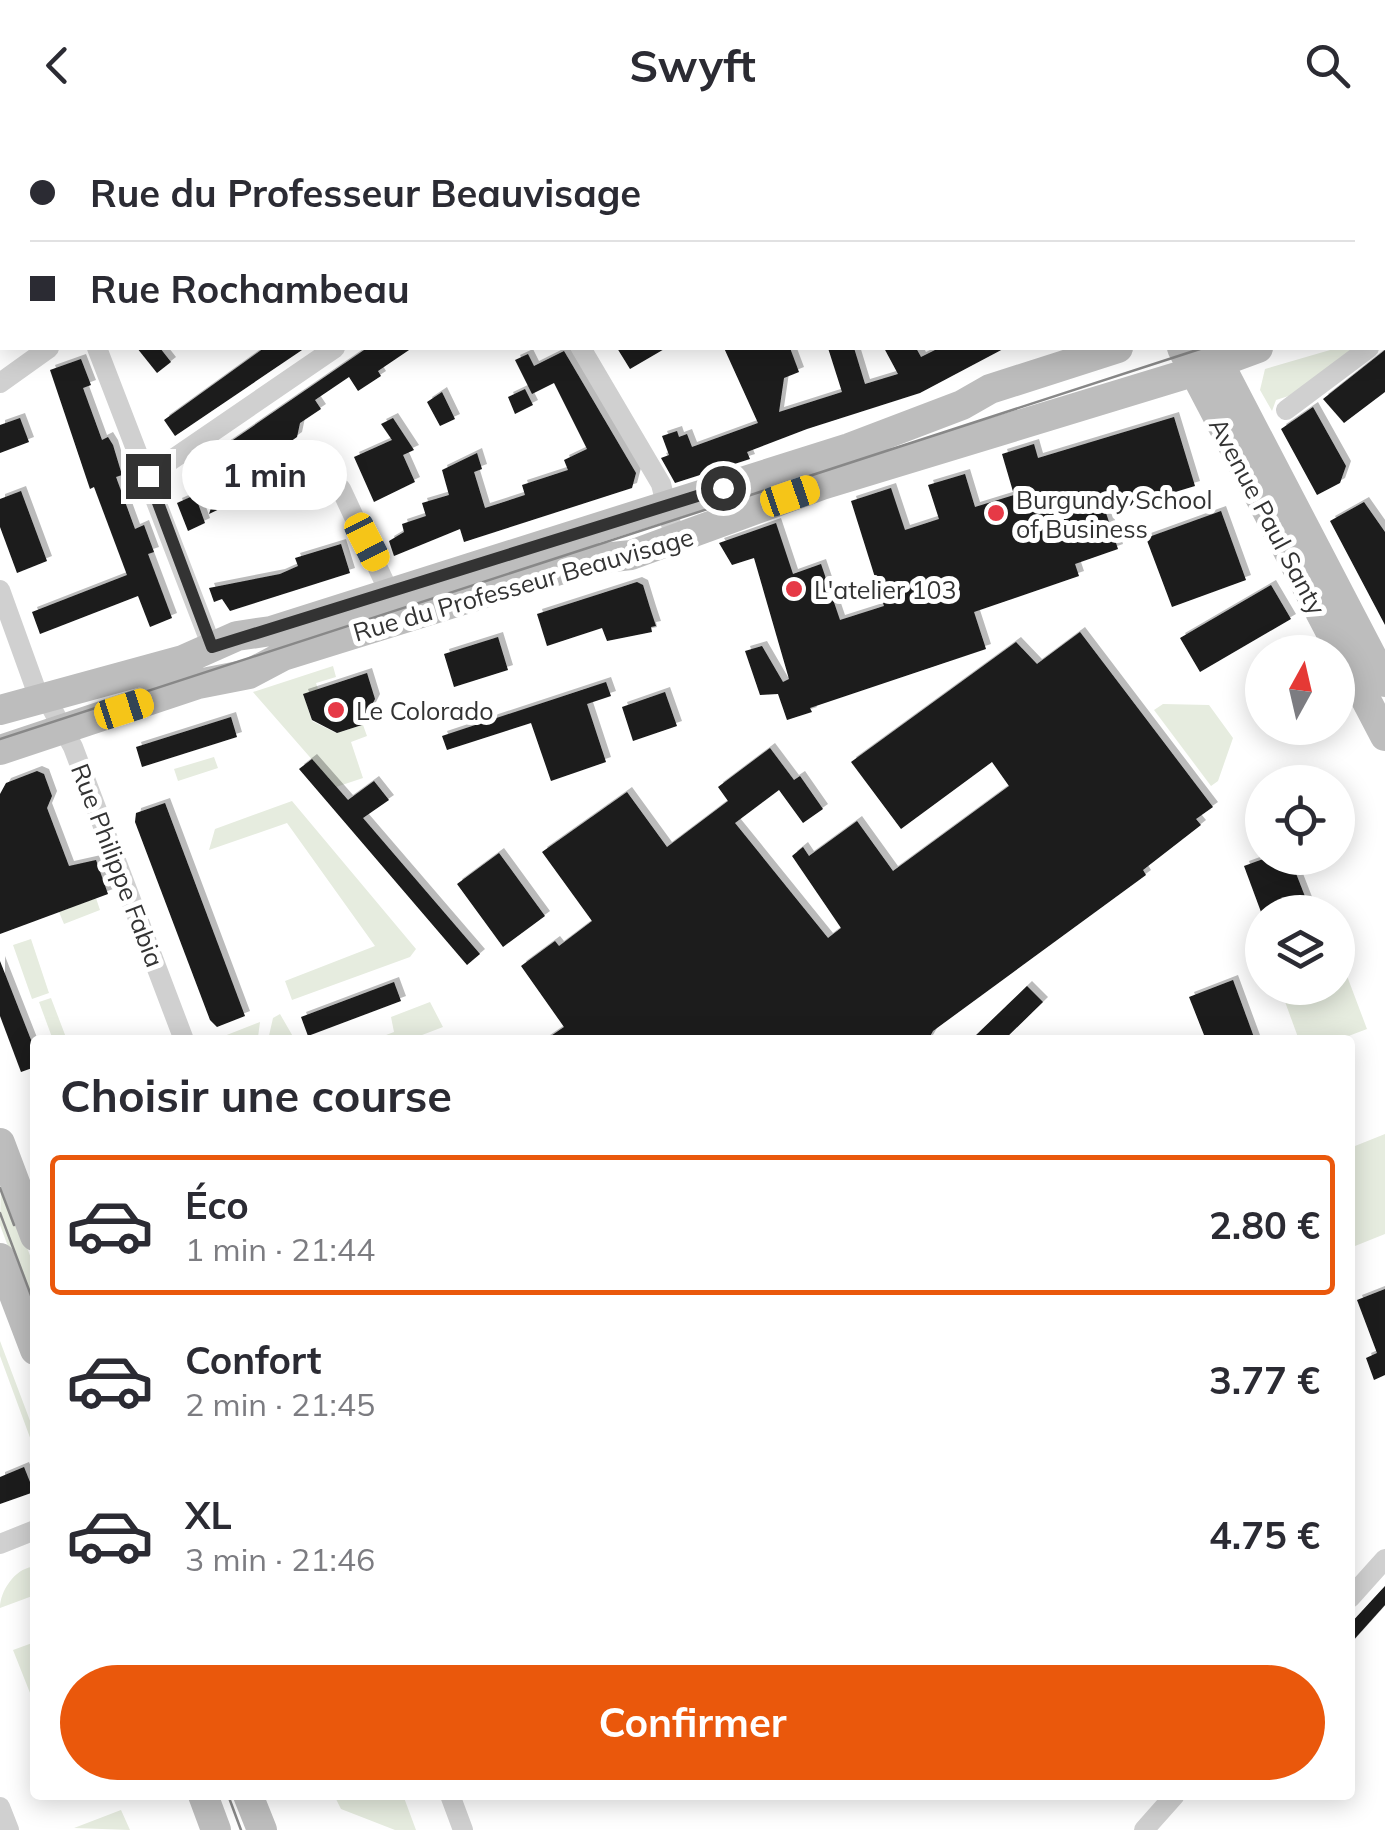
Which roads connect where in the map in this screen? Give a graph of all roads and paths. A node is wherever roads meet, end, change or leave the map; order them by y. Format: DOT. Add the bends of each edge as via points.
graph roads {
  1 [pos="46,350"];
  2 [pos="98,350"];
  3 [pos="332,350"];
  4 [pos="582,350"];
  5 [pos="1112,350"];
  6 [pos="1247,350"];
  7 [pos="1366,350"];
  8 [pos="1201,358"];
  9 [pos="0,383"];
  10 [pos="1286,410"];
  11 [pos="148,476"];
  12 [pos="342,489"];
  13 [pos="668,502"];
  14 [pos="1283,517"];
  15 [pos="675,540"];
  16 [pos="0,590"];
  17 [pos="390,594"];
  18 [pos="212,647"];
  19 [pos="1385,682"];
  20 [pos="39,698"];
  21 [pos="0,710"];
  22 [pos="63,729"];
  23 [pos="1385,736"];
  24 [pos="0,750"];
  25 [pos="182,1035"];
  26 [pos="0,1142"];
  27 [pos="30,1223"];
  28 [pos="0,1258"];
  29 [pos="30,1337"];
  30 [pos="30,1532"];
  31 [pos="0,1544"];
  32 [pos="1385,1559"];
  33 [pos="1355,1592"];
  34 [pos="205,1800"];
  35 [pos="250,1800"];
  36 [pos="452,1800"];
  37 [pos="1171,1800"];
  38 [pos="0,1807"];
  39 [pos="9,1830"];
  40 [pos="216,1830"];
  41 [pos="262,1830"];
  42 [pos="463,1830"];
  43 [pos="1144,1830"];
  1 -- 9 [label="street"];
  2 -- 11 [label="street"];
  3 -- 11 [label="street"];
  4 -- 13 [label="street"];
  5 -- 13 [label="street, Rue du Professeur Beauvisage" via="990,389 848,448"];
  6 -- 8 [label="street, Rue du Professeur Beauvisage"];
  7 -- 10 [label="street"];
  8 -- 14 [label="street, Avenue Paul Santy"];
  8 -- 15 [label="street, Rue du Professeur Beauvisage"];
  11 -- 18 [label="street"];
  12 -- 17 [label="street"];
  13 -- 15 [label="street"];
  13 -- 17 [label="street, Rue du Professeur Beauvisage"];
  14 -- 19 [label="street, Avenue Paul Santy"];
  14 -- 23 [label="street, Avenue Paul Santy"];
  15 -- 22 [label="street, Rue du Professeur Beauvisage" via="495,590"];
  16 -- 20 [label="street, Rue Philippe Fabia"];
  17 -- 18 [label="street, Rue du Professeur Beauvisage"];
  18 -- 20 [label="street, Rue du Professeur Beauvisage"];
  20 -- 21 [label="street, Rue du Professeur Beauvisage"];
  20 -- 22 [label="street, Rue Philippe Fabia"];
  22 -- 24 [label="street, Rue du Professeur Beauvisage"];
  22 -- 25 [label="street, Rue Philippe Fabia"];
  26 -- 27 [label="street"];
  28 -- 29 [label="street"];
  30 -- 31 [label="street"];
  32 -- 33 [label="street"];
  34 -- 40 [label="street"];
  35 -- 41 [label="street"];
  36 -- 42 [label="street"];
  37 -- 43 [label="street"];
  38 -- 39 [label="street"];
}
